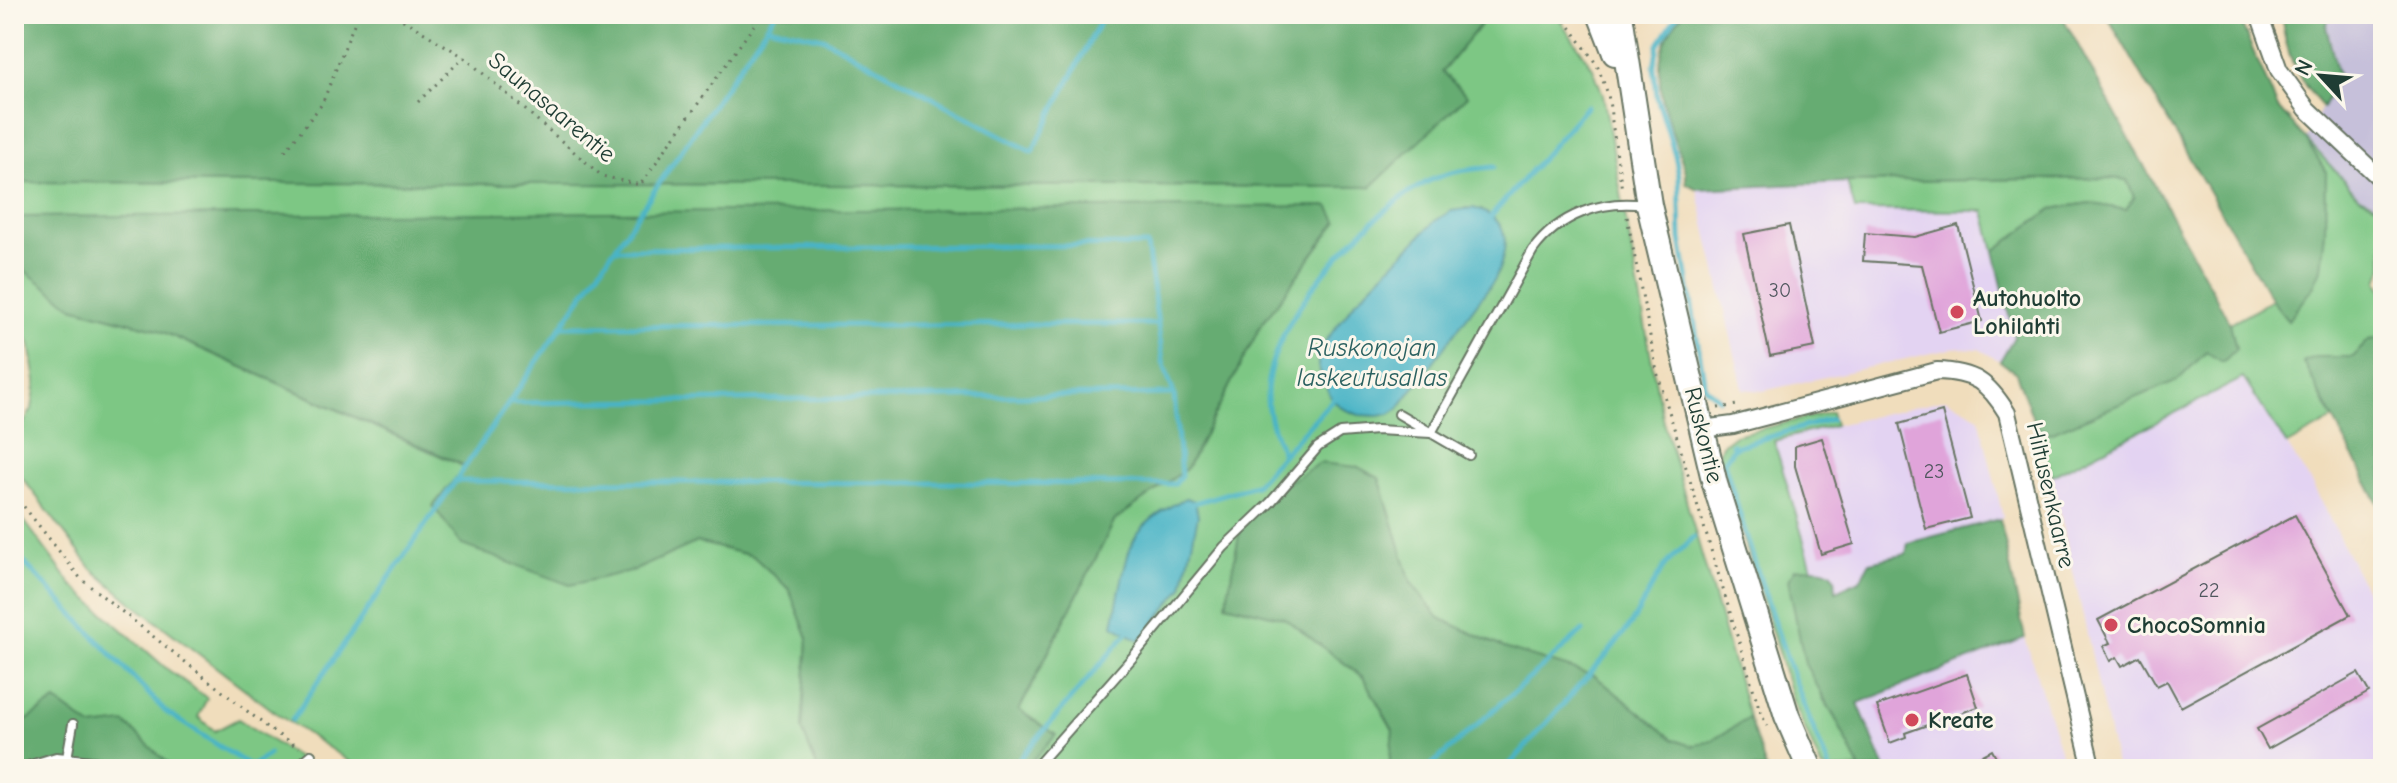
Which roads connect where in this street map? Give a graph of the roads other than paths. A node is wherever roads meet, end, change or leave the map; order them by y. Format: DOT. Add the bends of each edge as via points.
graph roads {
  1 [pos="1600,14"];
  2 [pos="1620,14"];
  3 [pos="2259,14"];
  4 [pos="1630,92"];
  5 [pos="2383,181"];
  6 [pos="1649,205"];
  7 [pos="1399,414"];
  8 [pos="1702,429"];
  9 [pos="1431,433"];
  10 [pos="1469,455"];
  11 [pos="73,724"];
  12 [pos="311,755"];
  13 [pos="67,758"];
  14 [pos="21,768"];
  15 [pos="156,769"];
  16 [pos="295,769"];
  17 [pos="1034,769"];
  18 [pos="1810,769"];
  19 [pos="2092,769"];
  1 -- 4 [label="main road, Ruskontie"];
  2 -- 4 [label="main road, Ruskontie"];
  3 -- 5 [label="street" via="2279,70 2299,99"];
  4 -- 6 [label="main road, Ruskontie"];
  6 -- 8 [label="main road, Ruskontie"];
  6 -- 9 [label="lane" via="1624,202 1587,210 1545,233"];
  7 -- 9 [label="lane"];
  8 -- 18 [label="main road, Ruskontie" via="1787,716"];
  8 -- 19 [label="street, Hiltusenkaarre" via="1937,371 1959,372 1994,391 2007,413"];
  9 -- 10 [label="lane"];
  9 -- 17 [label="lane" via="1340,433 1318,447 1224,547"];
  11 -- 13 [label="lane"];
  12 -- 16 [label="lane"];
  13 -- 14 [label="lane"];
  13 -- 15 [label="lane"];
}
